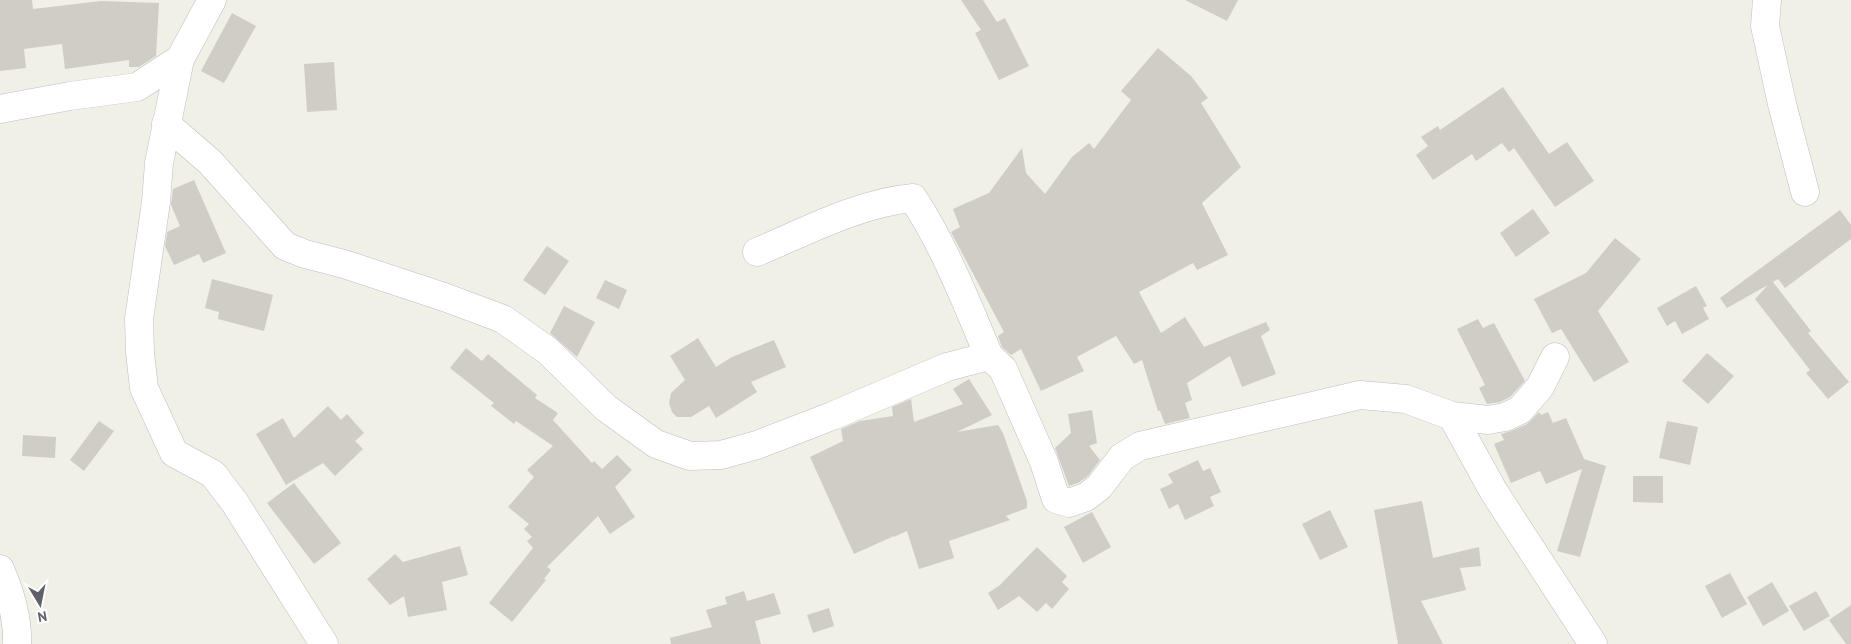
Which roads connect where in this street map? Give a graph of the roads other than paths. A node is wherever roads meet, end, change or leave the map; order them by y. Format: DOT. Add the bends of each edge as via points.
graph roads {
  1 [pos="212,0"];
  2 [pos="1767,0"];
  3 [pos="180,59"];
  4 [pos="0,109"];
  5 [pos="166,124"];
  6 [pos="1805,192"];
  7 [pos="758,252"];
  8 [pos="989,356"];
  9 [pos="1555,357"];
  10 [pos="1452,416"];
  11 [pos="0,569"];
  12 [pos="17,644"];
  13 [pos="324,644"];
  14 [pos="1593,644"];
  1 -- 3 [label="street"];
  2 -- 6 [label="street" via="1765,26"];
  3 -- 4 [label="street" via="138,87"];
  3 -- 5 [label="street"];
  5 -- 8 [label="street" via="210,162 285,246 503,318 548,351 606,408 656,444 690,456 721,455 757,445 947,367"];
  5 -- 13 [label="street" via="139,319 144,388 174,453 213,474"];
  7 -- 8 [label="street" via="858,210 913,198 946,258"];
  8 -- 10 [label="street" via="1003,370 1044,462 1056,499 1069,503 1086,497 1099,487 1122,457 1140,446 1293,409 1360,395 1406,399"];
  9 -- 10 [label="street" via="1540,387 1520,410 1505,418 1488,420"];
  10 -- 14 [label="street" via="1494,492"];
  11 -- 12 [label="street" via="15,619"];
}
